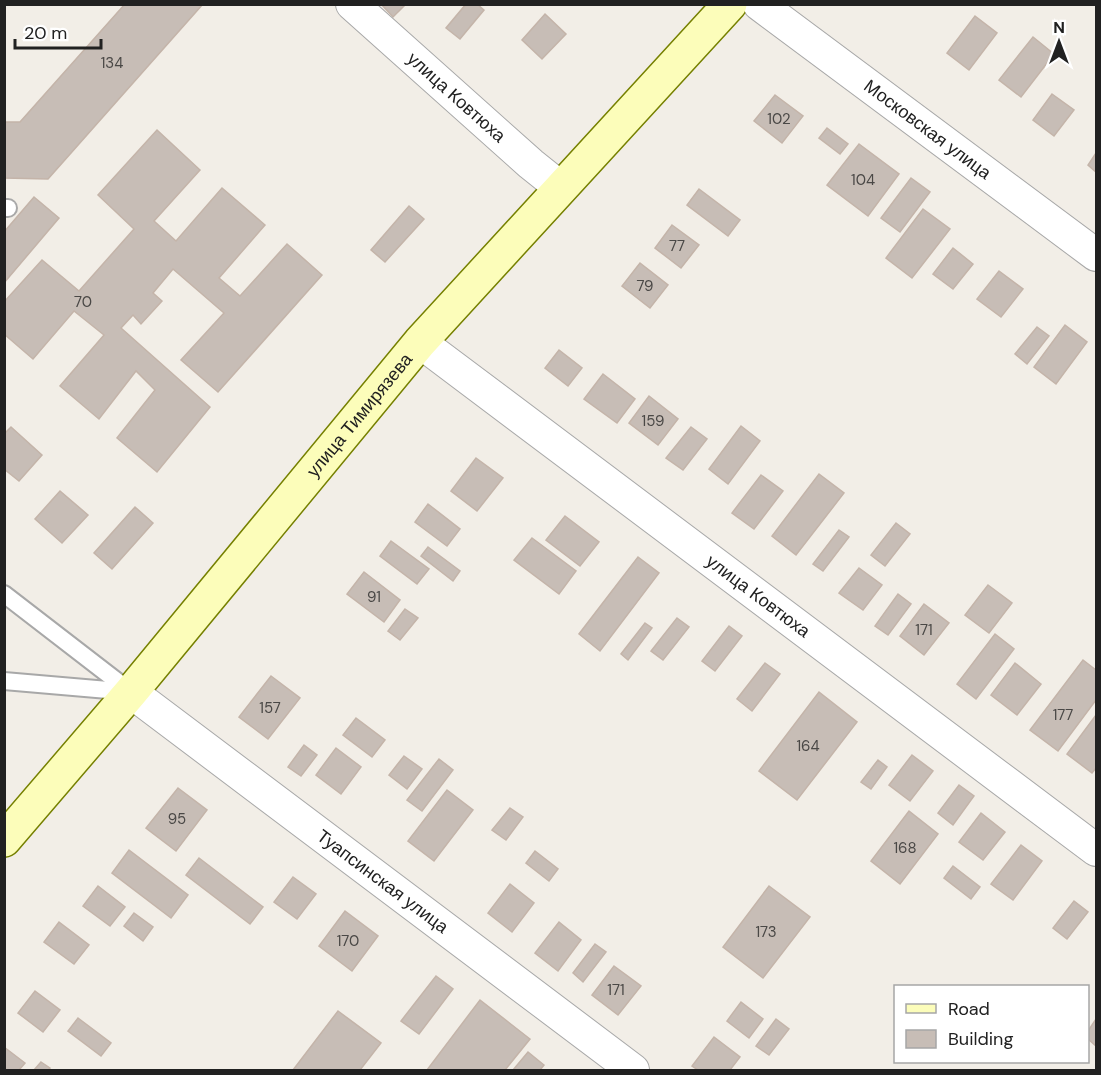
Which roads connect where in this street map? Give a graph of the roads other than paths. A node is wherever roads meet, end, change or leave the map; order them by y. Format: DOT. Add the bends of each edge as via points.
graph roads {
  1 [pos="352,4"];
  2 [pos="730,4"];
  3 [pos="759,4"];
  4 [pos="561,188"];
  5 [pos="1096,255"];
  6 [pos="420,342"];
  7 [pos="4,594"];
  8 [pos="4,681"];
  9 [pos="131,692"];
  10 [pos="4,840"];
  11 [pos="1096,850"];
  12 [pos="633,1071"];
  1 -- 4 [label="street, улица Ковтюха"];
  2 -- 4 [label="street, улица Тимирязева"];
  3 -- 5 [label="street, Московская улица"];
  4 -- 6 [label="street, улица Тимирязева"];
  6 -- 9 [label="street, улица Тимирязева"];
  6 -- 11 [label="street, улица Ковтюха"];
  7 -- 9 [label="lane"];
  8 -- 9 [label="lane"];
  9 -- 10 [label="street, улица Тимирязева"];
  9 -- 12 [label="street, Туапсинская улица"];
}
